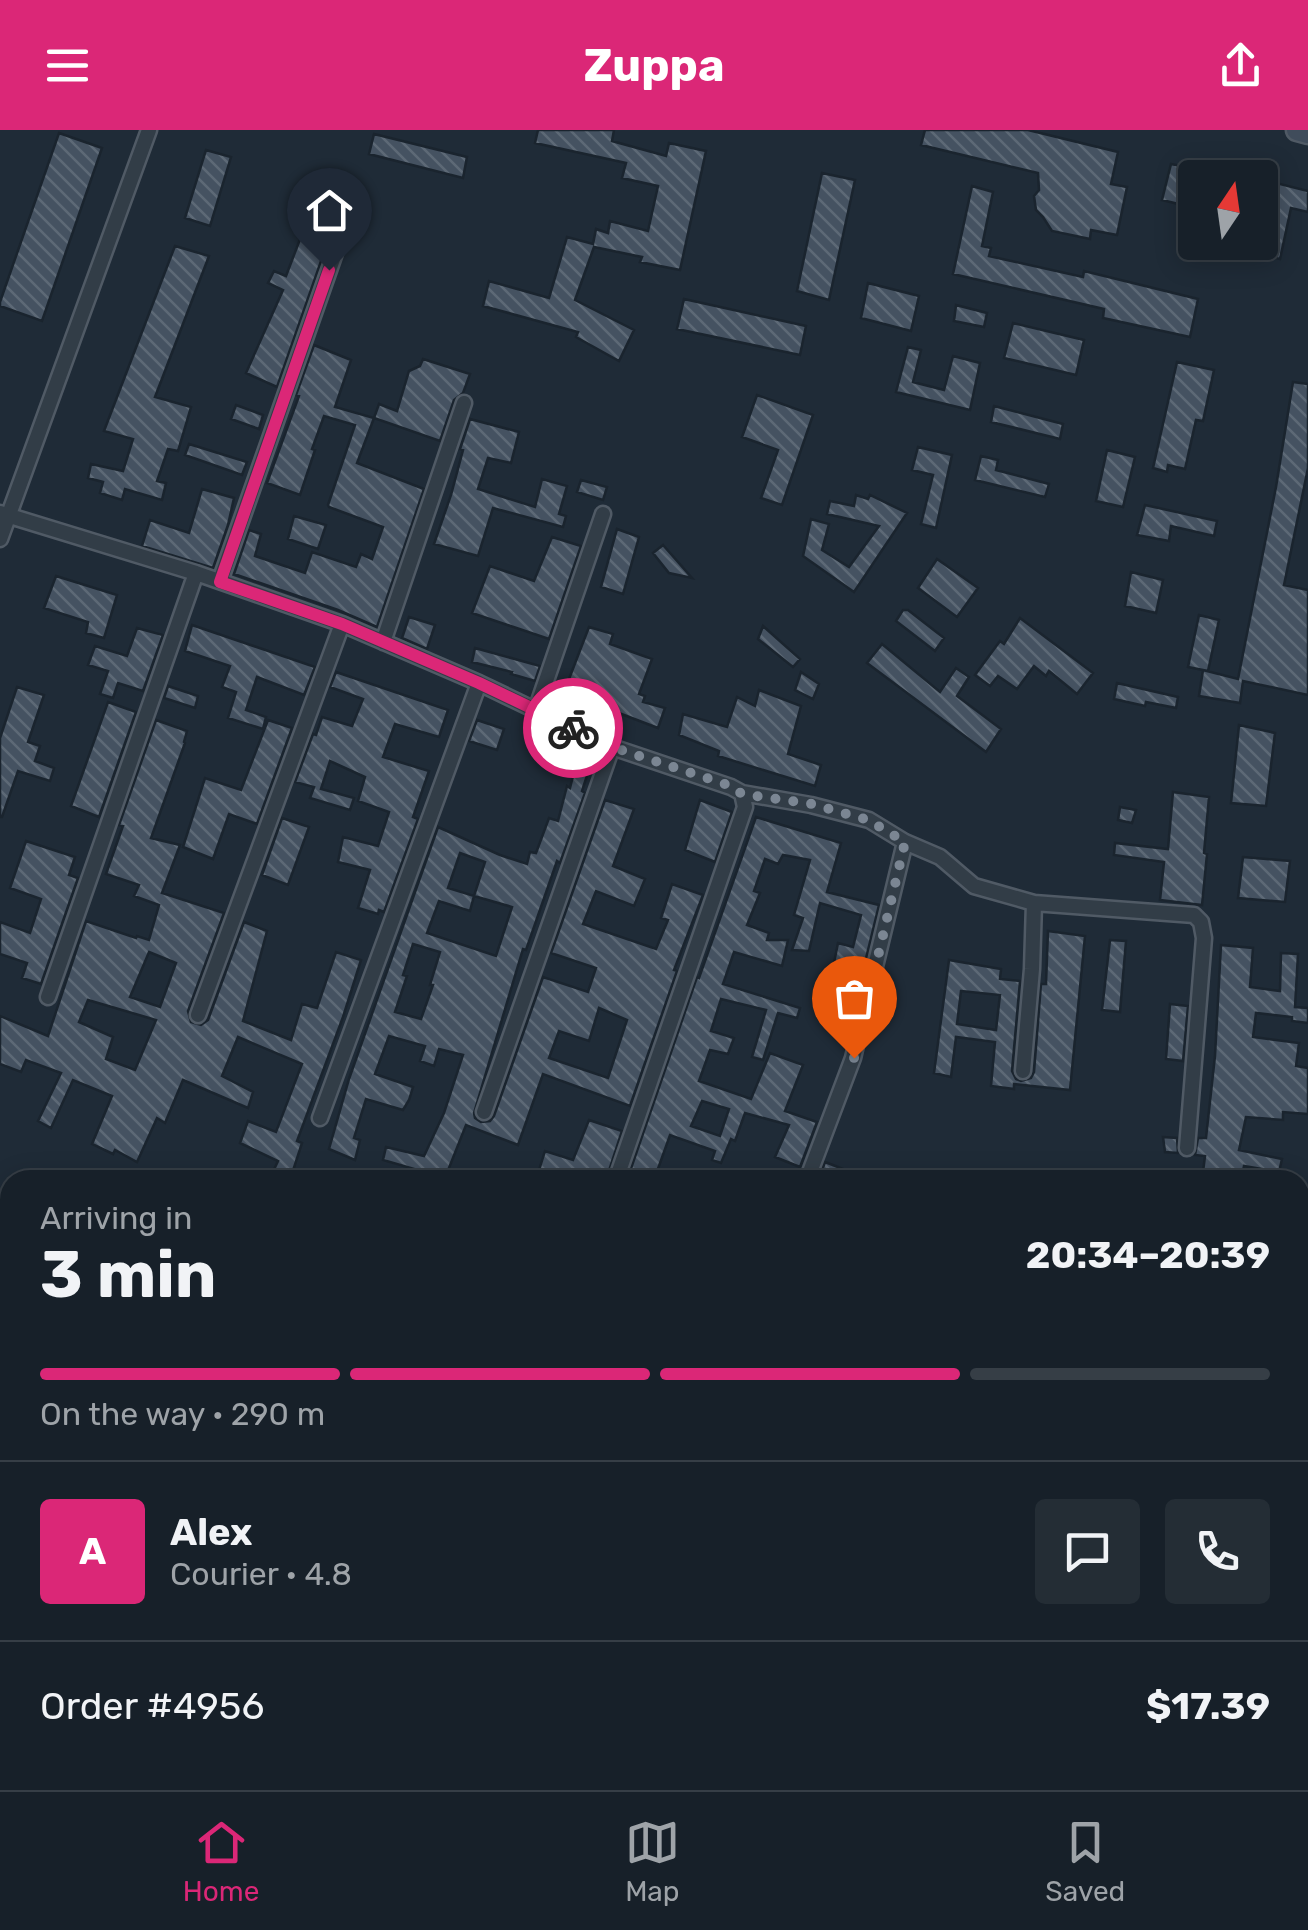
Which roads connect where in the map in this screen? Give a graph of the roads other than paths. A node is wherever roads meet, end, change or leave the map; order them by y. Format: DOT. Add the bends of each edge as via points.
graph roads {
  1 [pos="149,130"];
  2 [pos="1297,130"];
  3 [pos="1308,132"];
  4 [pos="340,239"];
  5 [pos="464,403"];
  6 [pos="4,514"];
  7 [pos="603,514"];
  8 [pos="0,540"];
  9 [pos="196,573"];
  10 [pos="220,582"];
  11 [pos="342,624"];
  12 [pos="383,642"];
  13 [pos="479,683"];
  14 [pos="536,710"];
  15 [pos="612,747"];
  16 [pos="742,794"];
  17 [pos="905,842"];
  18 [pos="1034,903"];
  19 [pos="48,996"];
  20 [pos="198,1015"];
  21 [pos="1023,1071"];
  22 [pos="484,1112"];
  23 [pos="320,1118"];
  24 [pos="1187,1148"];
  25 [pos="619,1170"];
  26 [pos="811,1170"];
  1 -- 6 [label="street"];
  2 -- 3 [label="main road"];
  4 -- 10 [label="street"];
  5 -- 12 [label="street"];
  6 -- 8 [label="street"];
  6 -- 9 [label="street"];
  7 -- 14 [label="street"];
  9 -- 10 [label="street"];
  9 -- 19 [label="street"];
  10 -- 11 [label="street"];
  11 -- 12 [label="street"];
  11 -- 20 [label="street"];
  12 -- 13 [label="street"];
  13 -- 14 [label="street"];
  13 -- 23 [label="street"];
  14 -- 15 [label="street"];
  15 -- 16 [label="street"];
  15 -- 22 [label="street"];
  16 -- 17 [label="street" via="868,820"];
  16 -- 25 [label="street" via="745,808"];
  17 -- 18 [label="street" via="940,856 974,886"];
  17 -- 26 [label="street" via="854,1058"];
  18 -- 21 [label="street"];
  18 -- 24 [label="street" via="1194,915 1201,922"];
}
